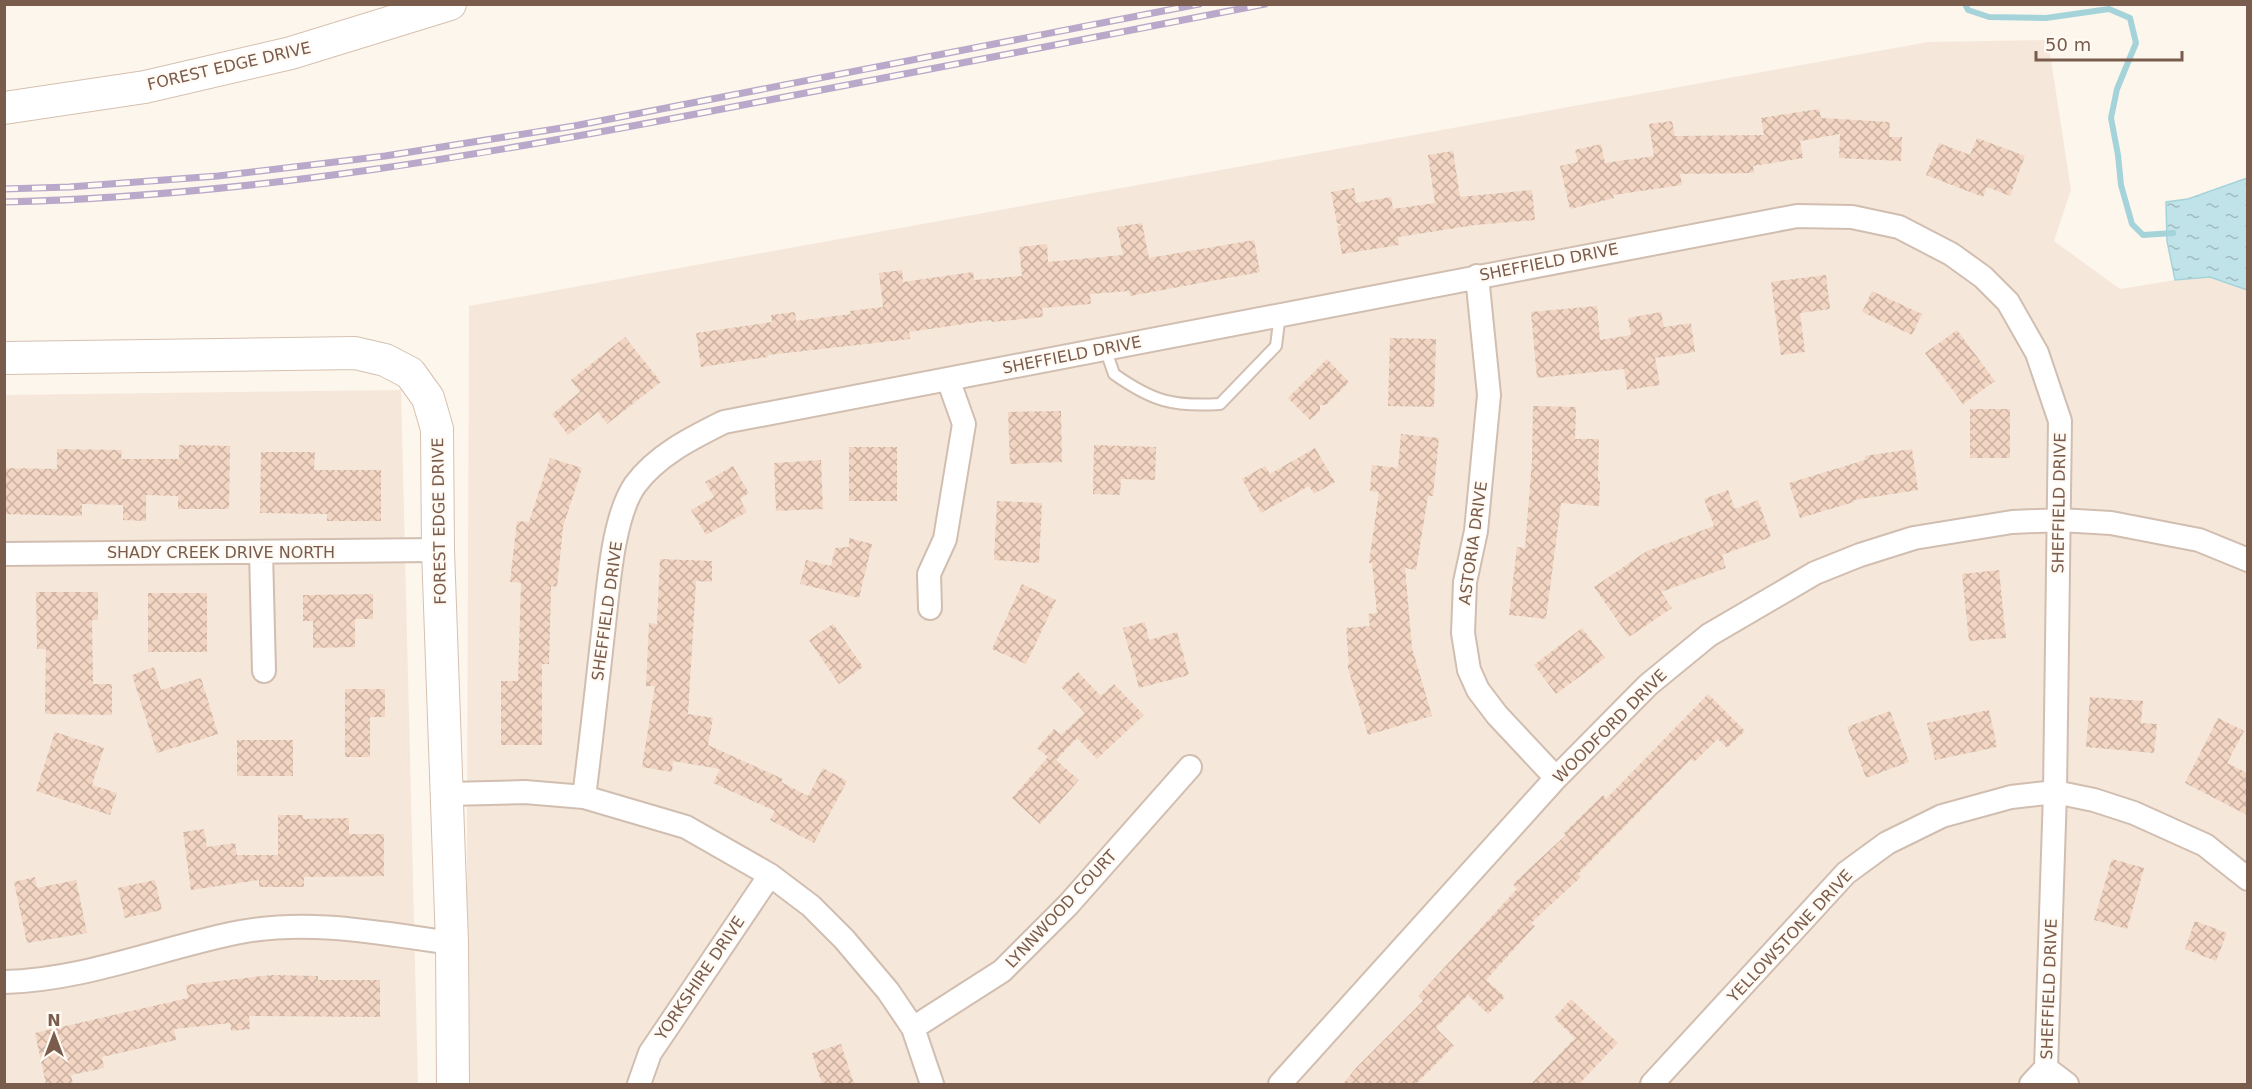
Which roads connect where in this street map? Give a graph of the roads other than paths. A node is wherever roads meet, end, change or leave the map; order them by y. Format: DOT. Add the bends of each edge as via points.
graph roads {
  1 [pos="450,4"];
  2 [pos="4,108"];
  3 [pos="1478,276"];
  4 [pos="1281,314"];
  5 [pos="1105,348"];
  6 [pos="4,358"];
  7 [pos="948,379"];
  8 [pos="2060,520"];
  9 [pos="438,550"];
  10 [pos="261,552"];
  11 [pos="4,554"];
  12 [pos="2247,560"];
  13 [pos="930,608"];
  14 [pos="264,671"];
  15 [pos="1190,767"];
  16 [pos="1556,778"];
  17 [pos="2055,792"];
  18 [pos="448,794"];
  19 [pos="584,797"];
  20 [pos="770,875"];
  21 [pos="2247,879"];
  22 [pos="452,943"];
  23 [pos="4,982"];
  24 [pos="913,1028"];
  25 [pos="2038,1076"];
  26 [pos="453,1084"];
  27 [pos="639,1084"];
  28 [pos="932,1084"];
  29 [pos="1280,1084"];
  30 [pos="1652,1084"];
  31 [pos="2067,1084"];
  1 -- 2 [label="street, FOREST EDGE DRIVE" via="291,53 145,87"];
  3 -- 4 [label="street, SHEFFIELD DRIVE"];
  3 -- 8 [label="street, SHEFFIELD DRIVE" via="1797,216 1852,217 1899,227 1983,276 2008,302 2037,353 2060,421"];
  3 -- 16 [label="street, ASTORIA DRIVE" via="1489,395 1476,531 1465,582 1463,633 1469,670 1478,690"];
  4 -- 5 [label="street, SHEFFIELD DRIVE"];
  4 -- 5 [label="lane" via="1276,346 1220,404 1158,400 1114,374"];
  5 -- 7 [label="street, SHEFFIELD DRIVE"];
  6 -- 9 [label="street, FOREST EDGE DRIVE" via="355,353 385,360 410,373 428,398 437,429"];
  7 -- 13 [label="street" via="964,424 945,539 929,574"];
  7 -- 19 [label="street, SHEFFIELD DRIVE" via="724,422 681,443 635,486 612,556"];
  8 -- 12 [label="street, WOODFORD DRIVE" via="2111,524 2199,540"];
  8 -- 16 [label="street, WOODFORD DRIVE" via="2012,522 1914,538 1815,573 1709,635 1648,685"];
  8 -- 17 [label="street, SHEFFIELD DRIVE"];
  9 -- 10 [label="street, SHADY CREEK DRIVE NORTH"];
  9 -- 18 [label="street, FOREST EDGE DRIVE"];
  10 -- 11 [label="street, SHADY CREEK DRIVE NORTH"];
  10 -- 14 [label="street"];
  15 -- 24 [label="street, LYNNWOOD COURT" via="1068,905 1002,971"];
  16 -- 29 [label="street, WOODFORD DRIVE"];
  17 -- 21 [label="street, YELLOWSTONE DRIVE" via="2134,813 2205,845"];
  17 -- 25 [label="street, SHEFFIELD DRIVE"];
  17 -- 30 [label="street, YELLOWSTONE DRIVE" via="2011,797 1942,816 1887,843 1846,873"];
  18 -- 19 [label="street" via="525,792"];
  18 -- 22 [label="street, FOREST EDGE DRIVE"];
  19 -- 20 [label="street" via="686,828"];
  20 -- 24 [label="street" via="811,906 844,939"];
  20 -- 27 [label="street, YORKSHIRE DRIVE" via="650,1053"];
  22 -- 23 [label="street" via="328,926 267,929 236,933 71,976"];
  22 -- 26 [label="street, FOREST EDGE DRIVE"];
  24 -- 28 [label="street"];
  25 -- 31 [label="street"];
}
